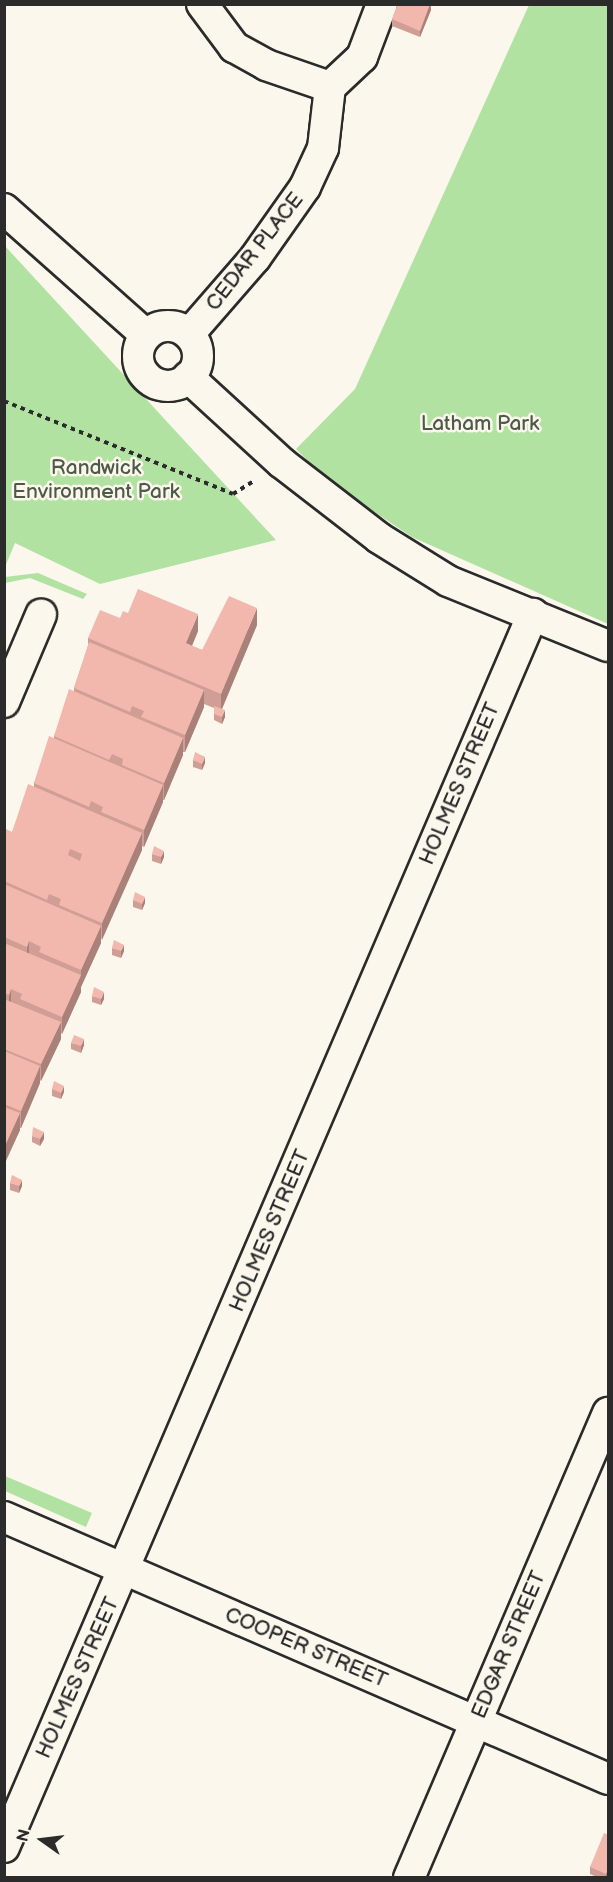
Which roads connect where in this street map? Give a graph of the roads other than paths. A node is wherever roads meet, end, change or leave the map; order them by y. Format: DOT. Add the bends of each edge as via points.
graph roads {
  1 [pos="202,4"];
  2 [pos="382,4"];
  3 [pos="330,87"];
  4 [pos="4,209"];
  5 [pos="189,334"];
  6 [pos="146,335"];
  7 [pos="188,377"];
  8 [pos="532,614"];
  9 [pos="41,615"];
  10 [pos="609,646"];
  11 [pos="4,702"];
  12 [pos="609,1413"];
  13 [pos="4,1517"];
  14 [pos="126,1569"];
  15 [pos="476,1721"];
  16 [pos="609,1779"];
  17 [pos="4,1847"];
  18 [pos="410,1878"];
  1 -- 3 [label="street" via="234,47 266,65"];
  2 -- 3 [label="street" via="362,57"];
  3 -- 5 [label="street, CEDAR PLACE" via="323,148 305,187 255,258"];
  4 -- 6 [label="street"];
  5 -- 6 [label="street" via="167,326"];
  5 -- 7 [label="street" via="198,356"];
  6 -- 7 [label="street" via="138,356 147,377 167,386"];
  7 -- 8 [label="street" via="282,463 379,538 448,581"];
  8 -- 10 [label="street"];
  8 -- 14 [label="street, HOLMES STREET"];
  9 -- 11 [label="street"];
  12 -- 15 [label="street, EDGAR STREET"];
  13 -- 14 [label="street, COOPER STREET"];
  14 -- 15 [label="street, COOPER STREET"];
  14 -- 17 [label="street, HOLMES STREET"];
  15 -- 16 [label="street, COOPER STREET"];
  15 -- 18 [label="street, EDGAR STREET"];
}
